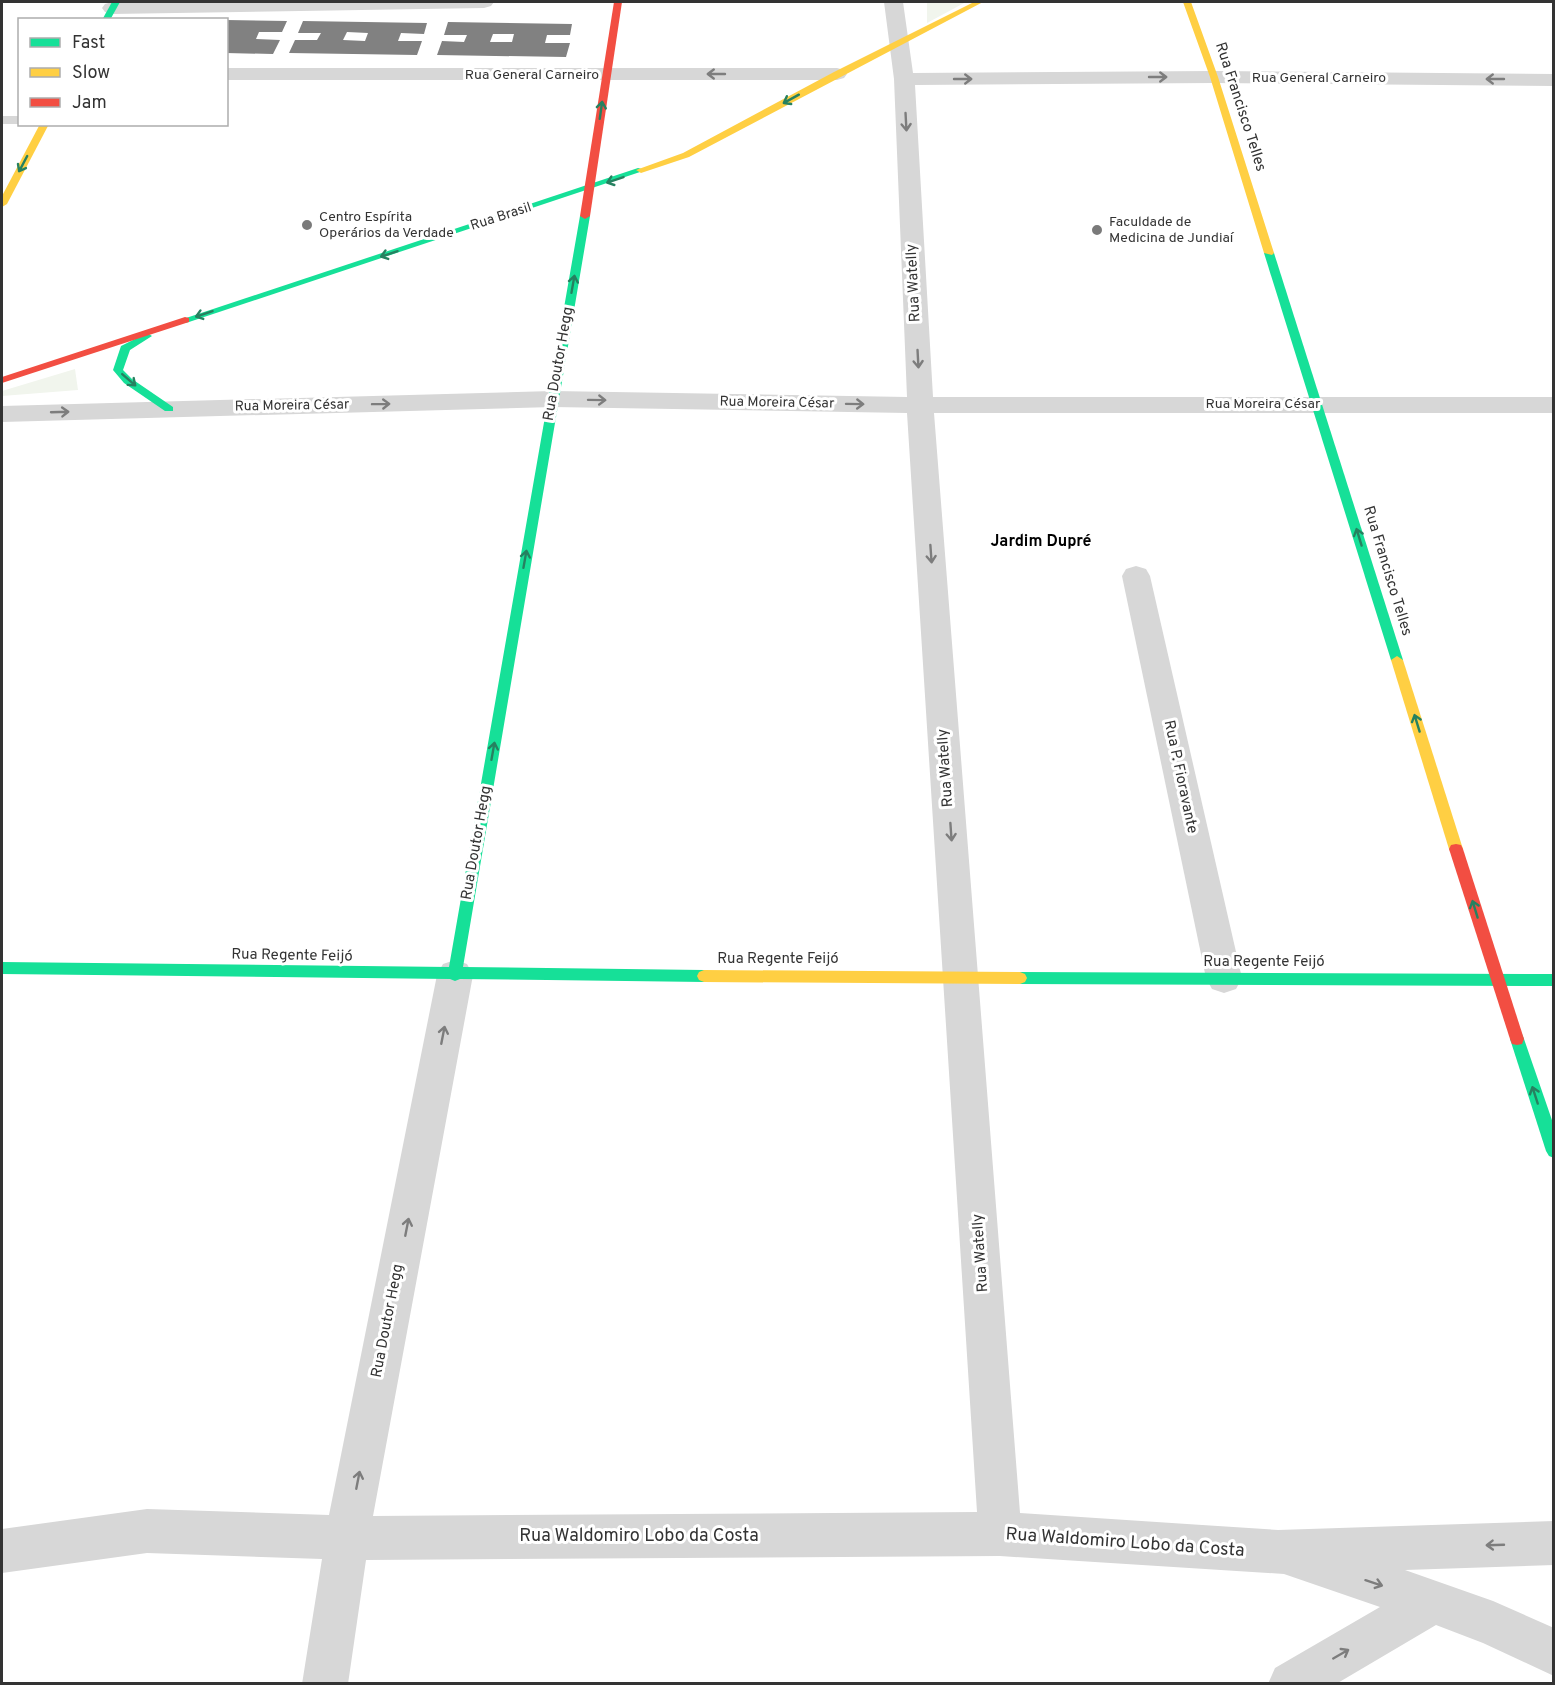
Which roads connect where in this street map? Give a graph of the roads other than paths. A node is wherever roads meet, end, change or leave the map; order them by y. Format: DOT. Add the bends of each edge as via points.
graph roads {
  1 [pos="484,2"];
  2 [pos="618,2"];
  3 [pos="893,2"];
  4 [pos="979,2"];
  5 [pos="1187,2"];
  6 [pos="111,10"];
  7 [pos="899,43"];
  8 [pos="228,74"];
  9 [pos="837,74"];
  10 [pos="606,75"];
  11 [pos="1214,77"];
  12 [pos="904,79"];
  13 [pos="1554,80"];
  14 [pos="2,120"];
  15 [pos="18,120"];
  16 [pos="44,126"];
  17 [pos="589,189"];
  18 [pos="2,204"];
  19 [pos="162,328"];
  20 [pos="2,380"];
  21 [pos="553,399"];
  22 [pos="1318,404"];
  23 [pos="920,405"];
  24 [pos="1554,405"];
  25 [pos="169,409"];
  26 [pos="2,414"];
  27 [pos="1136,576"];
  28 [pos="2,968"];
  29 [pos="455,975"];
  30 [pos="962,977"];
  31 [pos="1224,978"];
  32 [pos="1497,980"];
  33 [pos="1554,980"];
  34 [pos="1554,1150"];
  35 [pos="1000,1534"];
  36 [pos="347,1538"];
  37 [pos="1554,1543"];
  38 [pos="2,1551"];
  39 [pos="1278,1552"];
  40 [pos="1432,1602"];
  41 [pos="1554,1653"];
  42 [pos="325,1683"];
  43 [pos="1291,1683"];
  1 -- 6 [label="street"];
  2 -- 10 [label="main road, Rua Doutor Hegg"];
  3 -- 7 [label="street, Rua Watelly"];
  4 -- 7 [label="main road, Rua Brasil"];
  5 -- 11 [label="main road, Rua Francisco Telles"];
  7 -- 9 [label="main road, Rua Brasil"];
  7 -- 12 [label="street, Rua Watelly"];
  8 -- 10 [label="street, Rua General Carneiro"];
  9 -- 10 [label="street, Rua General Carneiro, one-way"];
  9 -- 17 [label="main road, Rua Brasil, one-way" via="686,155"];
  17 -- 10 [label="main road, Rua Doutor Hegg, one-way"];
  12 -- 11 [label="street, Rua General Carneiro, one-way"];
  13 -- 11 [label="street, Rua General Carneiro, one-way"];
  11 -- 22 [label="main road, Rua Francisco Telles"];
  12 -- 23 [label="street, Rua Watelly, one-way"];
  14 -- 15 [label="lane"];
  16 -- 18 [label="main road, one-way"];
  17 -- 19 [label="main road, Rua Brasil, one-way"];
  21 -- 17 [label="main road, Rua Doutor Hegg, one-way"];
  19 -- 20 [label="main road, Rua Brasil"];
  19 -- 25 [label="main road, one-way" via="126,348 118,369 128,381"];
  21 -- 23 [label="street, Rua Moreira César, one-way"];
  25 -- 21 [label="street, Rua Moreira César, one-way"];
  29 -- 21 [label="main road, Rua Doutor Hegg, one-way"];
  22 -- 23 [label="street, Rua Moreira César"];
  22 -- 24 [label="street, Rua Moreira César"];
  32 -- 22 [label="main road, Rua Francisco Telles, one-way"];
  23 -- 30 [label="street, Rua Watelly, one-way"];
  26 -- 25 [label="street, Rua Moreira César, one-way"];
  27 -- 31 [label="street, Rua P. Fioravante"];
  28 -- 29 [label="main road, Rua Regente Feijó"];
  29 -- 30 [label="main road, Rua Regente Feijó"];
  36 -- 29 [label="street, Rua Doutor Hegg, one-way"];
  30 -- 31 [label="main road, Rua Regente Feijó"];
  30 -- 35 [label="street, Rua Watelly"];
  31 -- 32 [label="main road, Rua Regente Feijó"];
  32 -- 33 [label="main road, Rua Regente Feijó"];
  34 -- 32 [label="main road, Rua Francisco Telles, one-way"];
  35 -- 36 [label="street, Rua Waldomiro Lobo da Costa"];
  35 -- 39 [label="street, Rua Waldomiro Lobo da Costa"];
  36 -- 38 [label="street, Rua Waldomiro Lobo da Costa" via="147,1531"];
  36 -- 42 [label="street, Rua Doutor Hegg"];
  37 -- 39 [label="street, Rua Waldomiro Lobo da Costa, one-way"];
  39 -- 40 [label="street, Rua Waldomiro Lobo da Costa, one-way"];
  40 -- 41 [label="street, Rua Waldomiro Lobo da Costa" via="1524,1637"];
  43 -- 40 [label="street, one-way"];
}
